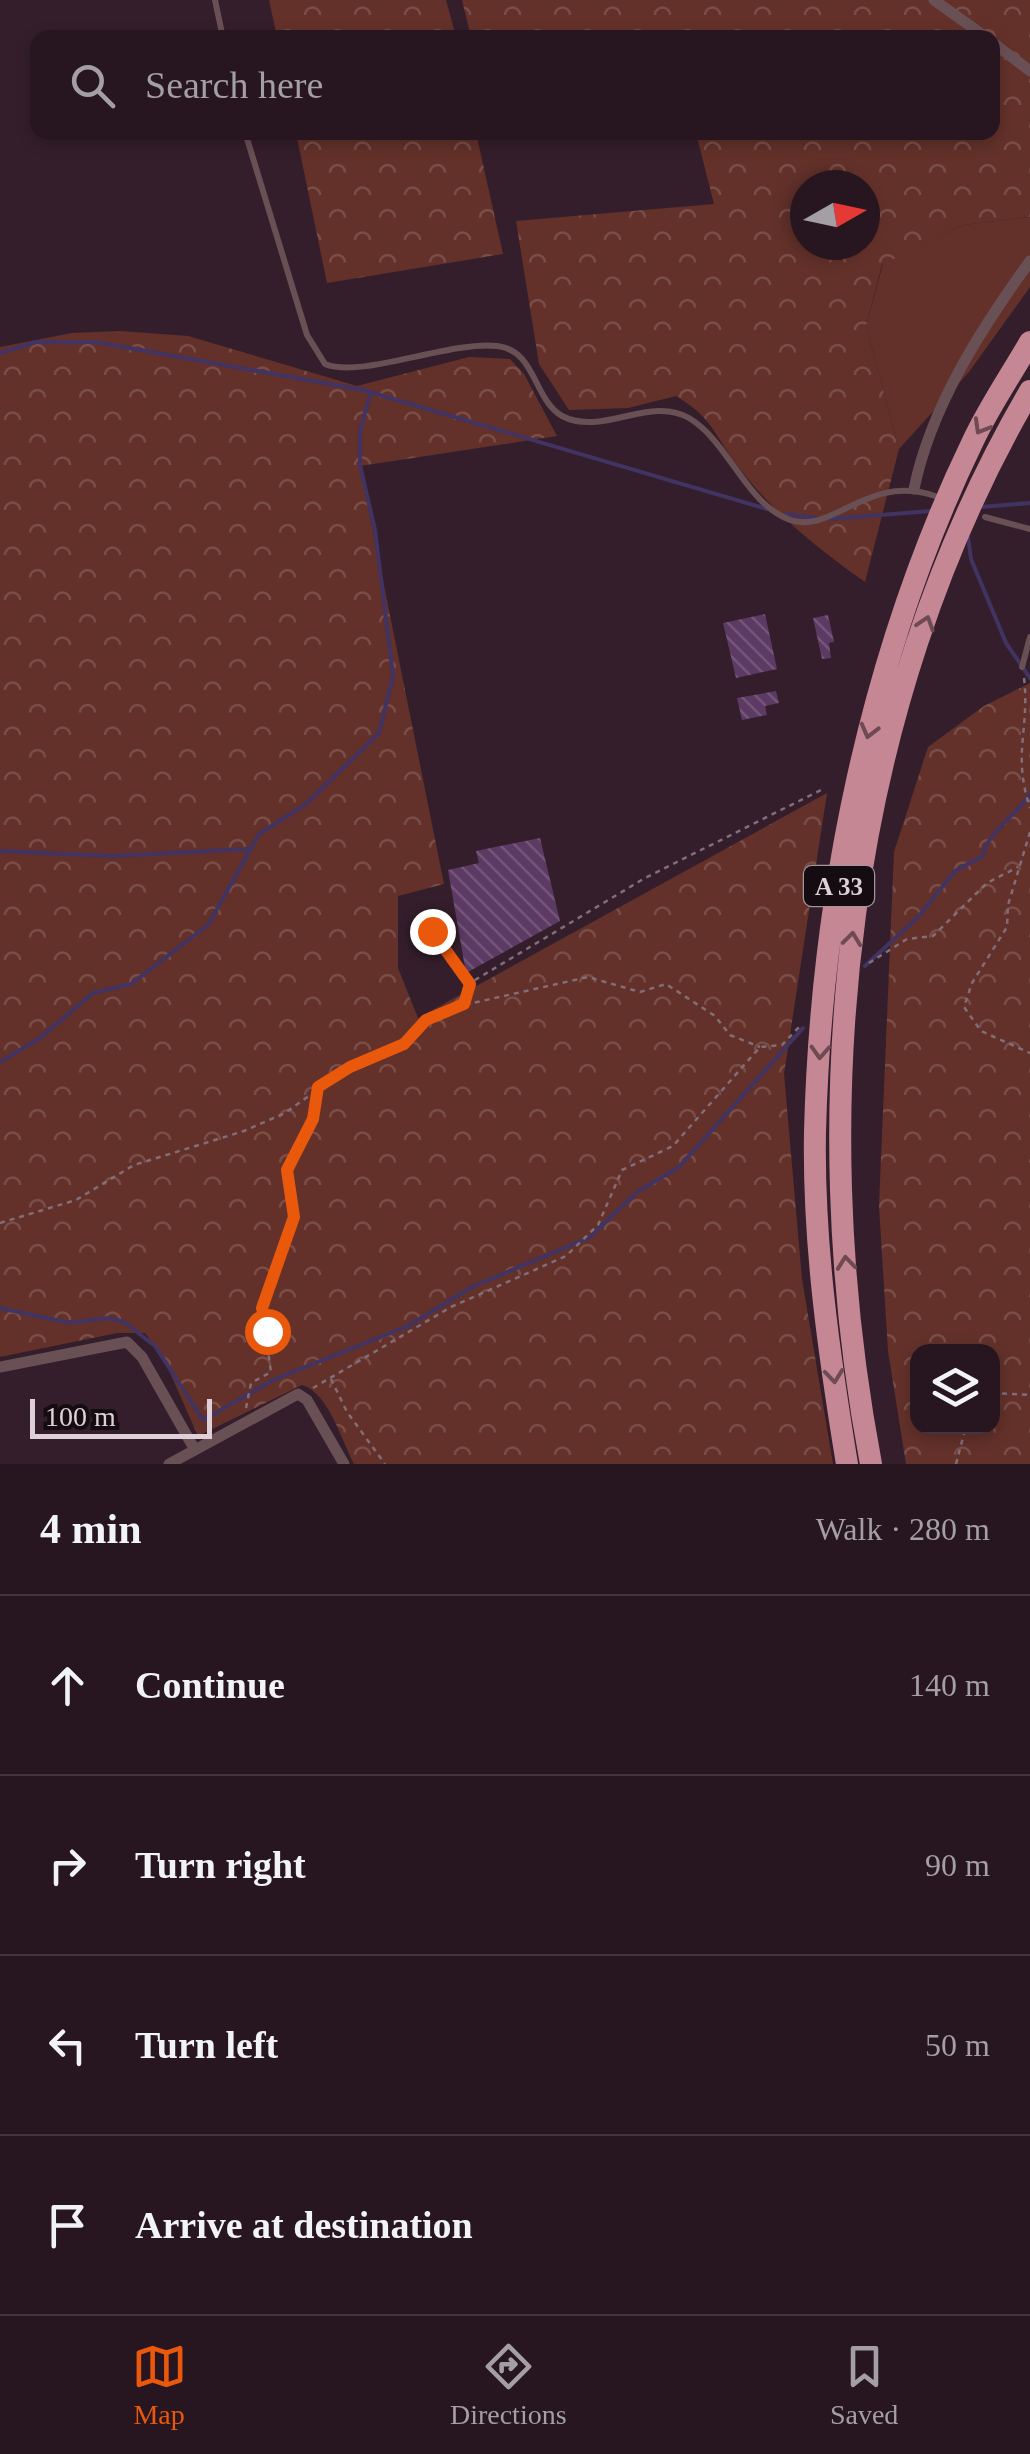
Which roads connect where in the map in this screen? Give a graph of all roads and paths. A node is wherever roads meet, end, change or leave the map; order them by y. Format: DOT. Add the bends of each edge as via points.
graph roads {
  1 [pos="215,0"];
  2 [pos="934,0"];
  3 [pos="221,30"];
  4 [pos="976,30"];
  5 [pos="1000,48"];
  6 [pos="1030,71"];
  7 [pos="247,140"];
  8 [pos="1030,261"];
  9 [pos="1030,342"];
  10 [pos="1030,391"];
  11 [pos="914,489"];
  12 [pos="935,496"];
  13 [pos="985,517"];
  14 [pos="1030,530"];
  15 [pos="1030,637"];
  16 [pos="1022,667"];
  17 [pos="821,790"];
  18 [pos="1030,808"];
  19 [pos="1030,832"];
  20 [pos="1020,867"];
  21 [pos="432,931"];
  22 [pos="866,966"];
  23 [pos="470,984"];
  24 [pos="464,1004"];
  25 [pos="806,1020"];
  26 [pos="760,1047"];
  27 [pos="1030,1053"];
  28 [pos="318,1087"];
  29 [pos="0,1223"];
  30 [pos="0,1367"];
  31 [pos="330,1378"];
  32 [pos="313,1388"];
  33 [pos="1000,1393"];
  34 [pos="1030,1395"];
  35 [pos="248,1420"];
  36 [pos="964,1434"];
  37 [pos="194,1450"];
  38 [pos="169,1464"];
  39 [pos="344,1464"];
  40 [pos="385,1464"];
  41 [pos="847,1464"];
  42 [pos="871,1464"];
  43 [pos="956,1464"];
  1 -- 3 [label="lane"];
  2 -- 4 [label="street"];
  5 -- 6 [label="street"];
  7 -- 11 [label="lane" via="306,335 326,364 344,370 436,350 510,349 562,416 583,422 656,411 686,416 764,500 798,522 881,491"];
  8 -- 11 [label="street" via="954,382"];
  9 -- 41 [label="highway, A 33, one-way" via="974,440 902,623 863,756 843,858 823,1000 815,1134 818,1239"];
  42 -- 10 [label="highway, A 33, one-way" via="843,1238 841,1109 852,936 870,822 931,606 972,500"];
  11 -- 12 [label="lane"];
  13 -- 14 [label="lane"];
  15 -- 16 [label="lane"];
  16 -- 18 [label="path" via="1028,703 1020,776"];
  17 -- 23 [label="path" via="645,878"];
  19 -- 20 [label="path"];
  20 -- 22 [label="path" via="988,884 933,936 907,939"];
  20 -- 27 [label="path" via="1007,927 964,1007 981,1031"];
  21 -- 23 [label="path"];
  23 -- 24 [label="path"];
  24 -- 26 [label="path" via="588,977 640,992 666,984 715,1016 730,1035"];
  24 -- 28 [label="path" via="426,1020 404,1044"];
  25 -- 26 [label="path" via="782,1045"];
  26 -- 31 [label="path" via="673,1146 622,1170 598,1225 566,1256 451,1307"];
  28 -- 29 [label="path" via="244,1131 134,1165 76,1200"];
  28 -- 35 [label="path" via="313,1119 287,1170 294,1217 262,1308 272,1372 251,1383"];
  30 -- 37 [label="street" via="127,1342"];
  31 -- 32 [label="path"];
  31 -- 40 [label="path"];
  33 -- 34 [label="path"];
  35 -- 37 [label="street"];
  35 -- 39 [label="street" via="298,1394"];
  36 -- 43 [label="path"];
  37 -- 38 [label="street"];
}
